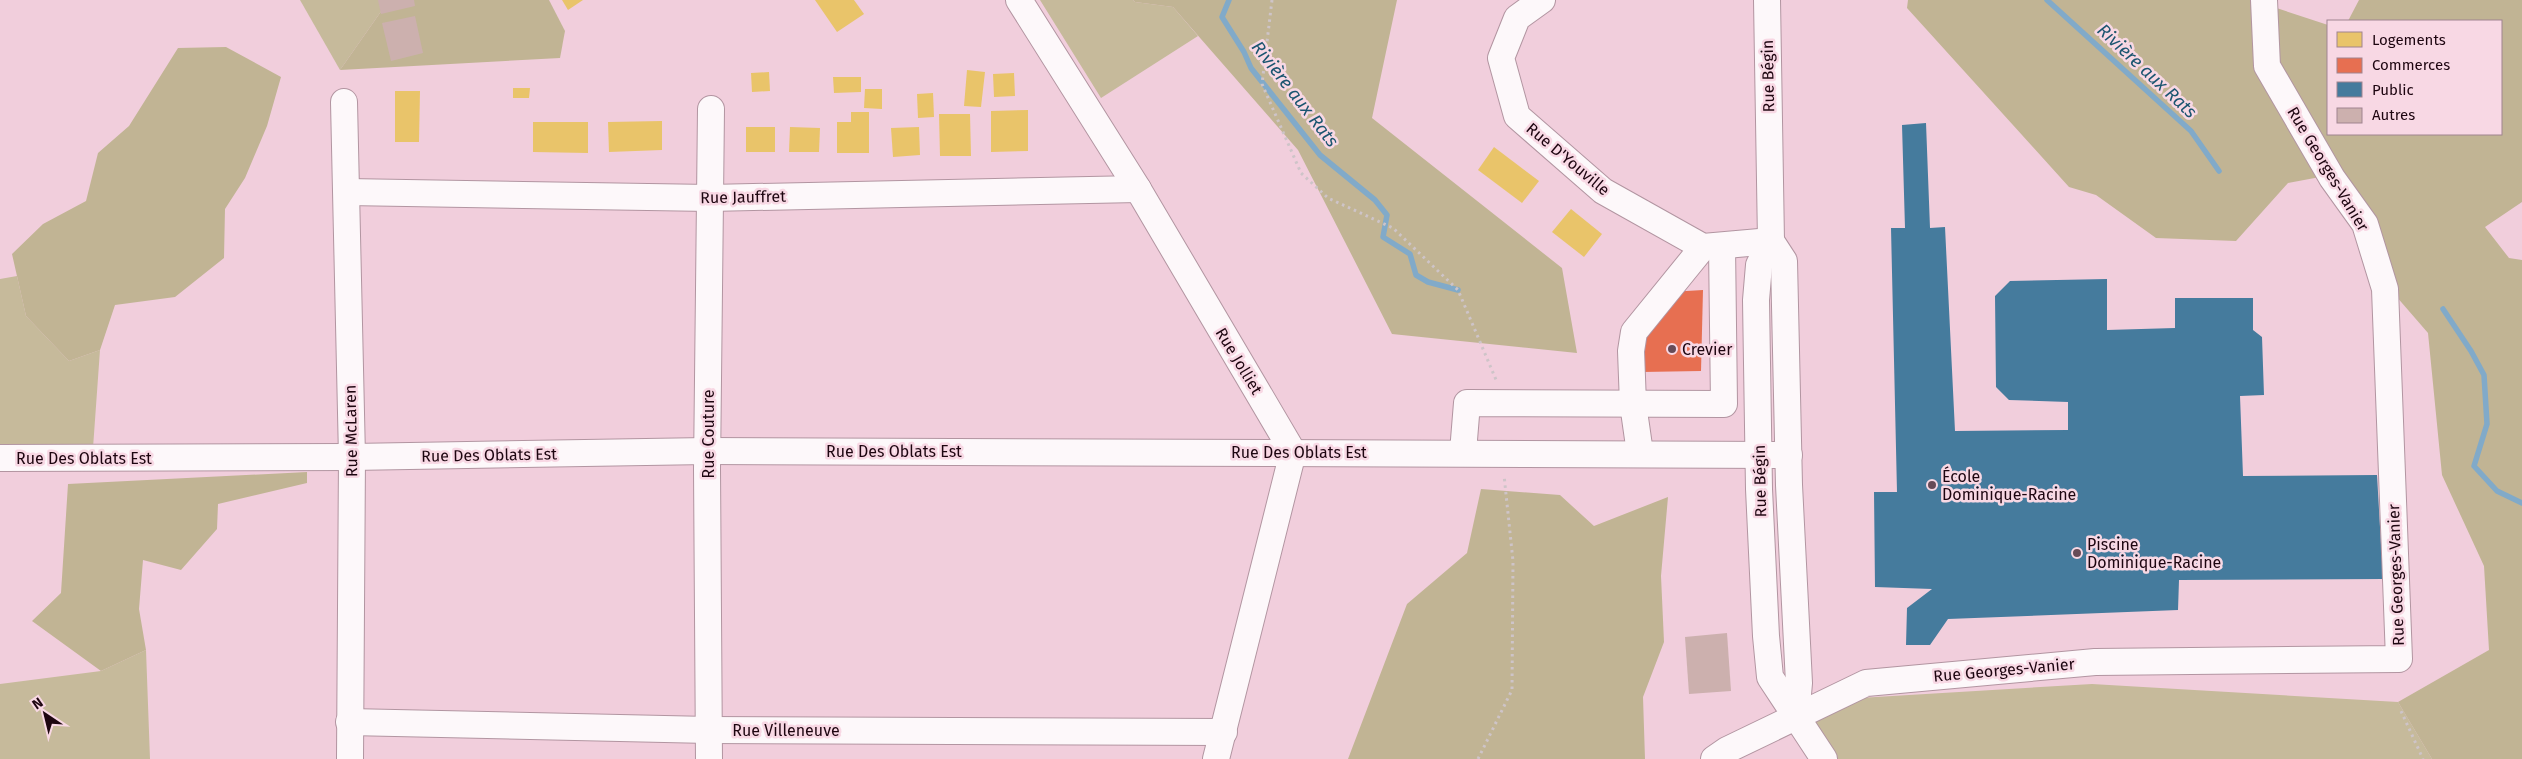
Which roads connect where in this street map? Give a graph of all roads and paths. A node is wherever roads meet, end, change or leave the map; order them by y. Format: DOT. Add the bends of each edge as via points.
graph roads {
  1 [pos="1019,0"];
  2 [pos="1272,0"];
  3 [pos="1542,0"];
  4 [pos="1767,0"];
  5 [pos="2264,0"];
  6 [pos="344,102"];
  7 [pos="711,109"];
  8 [pos="1138,189"];
  9 [pos="347,192"];
  10 [pos="710,198"];
  11 [pos="1771,241"];
  12 [pos="1713,247"];
  13 [pos="1722,299"];
  14 [pos="1756,300"];
  15 [pos="1723,361"];
  16 [pos="1758,361"];
  17 [pos="1500,403"];
  18 [pos="1633,404"];
  19 [pos="707,451"];
  20 [pos="1293,452"];
  21 [pos="1463,452"];
  22 [pos="1502,453"];
  23 [pos="1640,453"];
  24 [pos="1759,454"];
  25 [pos="1788,455"];
  26 [pos="352,457"];
  27 [pos="0,458"];
  28 [pos="2401,711"];
  29 [pos="1796,716"];
  30 [pos="349,722"];
  31 [pos="709,730"];
  32 [pos="1224,732"];
  33 [pos="350,759"];
  34 [pos="709,759"];
  35 [pos="1216,759"];
  36 [pos="1478,759"];
  37 [pos="1714,759"];
  38 [pos="1824,759"];
  39 [pos="2423,759"];
  1 -- 8 [label="street, Rue Jolliet"];
  2 -- 17 [label="path" via="1262,84 1302,173 1328,198 1394,228 1458,290 1499,387"];
  3 -- 12 [label="street, Rue D'Youville" via="1517,18 1501,58 1517,116 1603,191"];
  4 -- 11 [label="street, Rue Bégin"];
  5 -- 29 [label="street, Rue Georges-Vanier" via="2267,66 2332,178 2365,224 2385,289 2399,659 2095,662 1866,683"];
  6 -- 9 [label="street, Rue McLaren"];
  7 -- 10 [label="street, Rue Couture"];
  8 -- 10 [label="street, Rue Jauffret"];
  8 -- 20 [label="street, Rue Jolliet"];
  9 -- 10 [label="street, Rue Jauffret"];
  9 -- 26 [label="street, Rue McLaren"];
  10 -- 19 [label="street, Rue Couture"];
  11 -- 12 [label="street"];
  11 -- 14 [label="street, Rue Bégin" via="1759,265"];
  11 -- 25 [label="street, Rue Bégin" via="1784,260"];
  12 -- 13 [label="street"];
  12 -- 18 [label="street" via="1634,332 1631,351"];
  13 -- 14 [label="street"];
  13 -- 15 [label="street"];
  14 -- 16 [label="street, Rue Bégin"];
  15 -- 16 [label="street"];
  15 -- 18 [label="street" via="1724,404"];
  16 -- 24 [label="street, Rue Bégin"];
  17 -- 18 [label="street"];
  17 -- 21 [label="street" via="1467,403"];
  18 -- 23 [label="street"];
  19 -- 20 [label="street, Rue Des Oblats Est"];
  19 -- 26 [label="street, Rue Des Oblats Est"];
  19 -- 31 [label="street, Rue Couture"];
  20 -- 21 [label="street, Rue Des Oblats Est"];
  20 -- 32 [label="street"];
  21 -- 22 [label="street, Rue Des Oblats Est"];
  22 -- 23 [label="street, Rue Des Oblats Est"];
  22 -- 36 [label="path" via="1513,561 1512,690"];
  23 -- 24 [label="street, Rue Des Oblats Est"];
  24 -- 25 [label="street, Rue Des Oblats Est"];
  24 -- 29 [label="street, Rue Bégin" via="1770,677"];
  25 -- 29 [label="street, Rue Bégin" via="1799,683"];
  26 -- 27 [label="street, Rue Des Oblats Est"];
  26 -- 30 [label="street, Rue McLaren"];
  28 -- 39 [label="path"];
  29 -- 37 [label="street"];
  29 -- 38 [label="street, Rue Bégin"];
  30 -- 31 [label="street, Rue Villeneuve"];
  30 -- 33 [label="street, Rue McLaren"];
  31 -- 32 [label="street, Rue Villeneuve"];
  31 -- 34 [label="street, Rue Couture"];
  32 -- 35 [label="street"];
}
